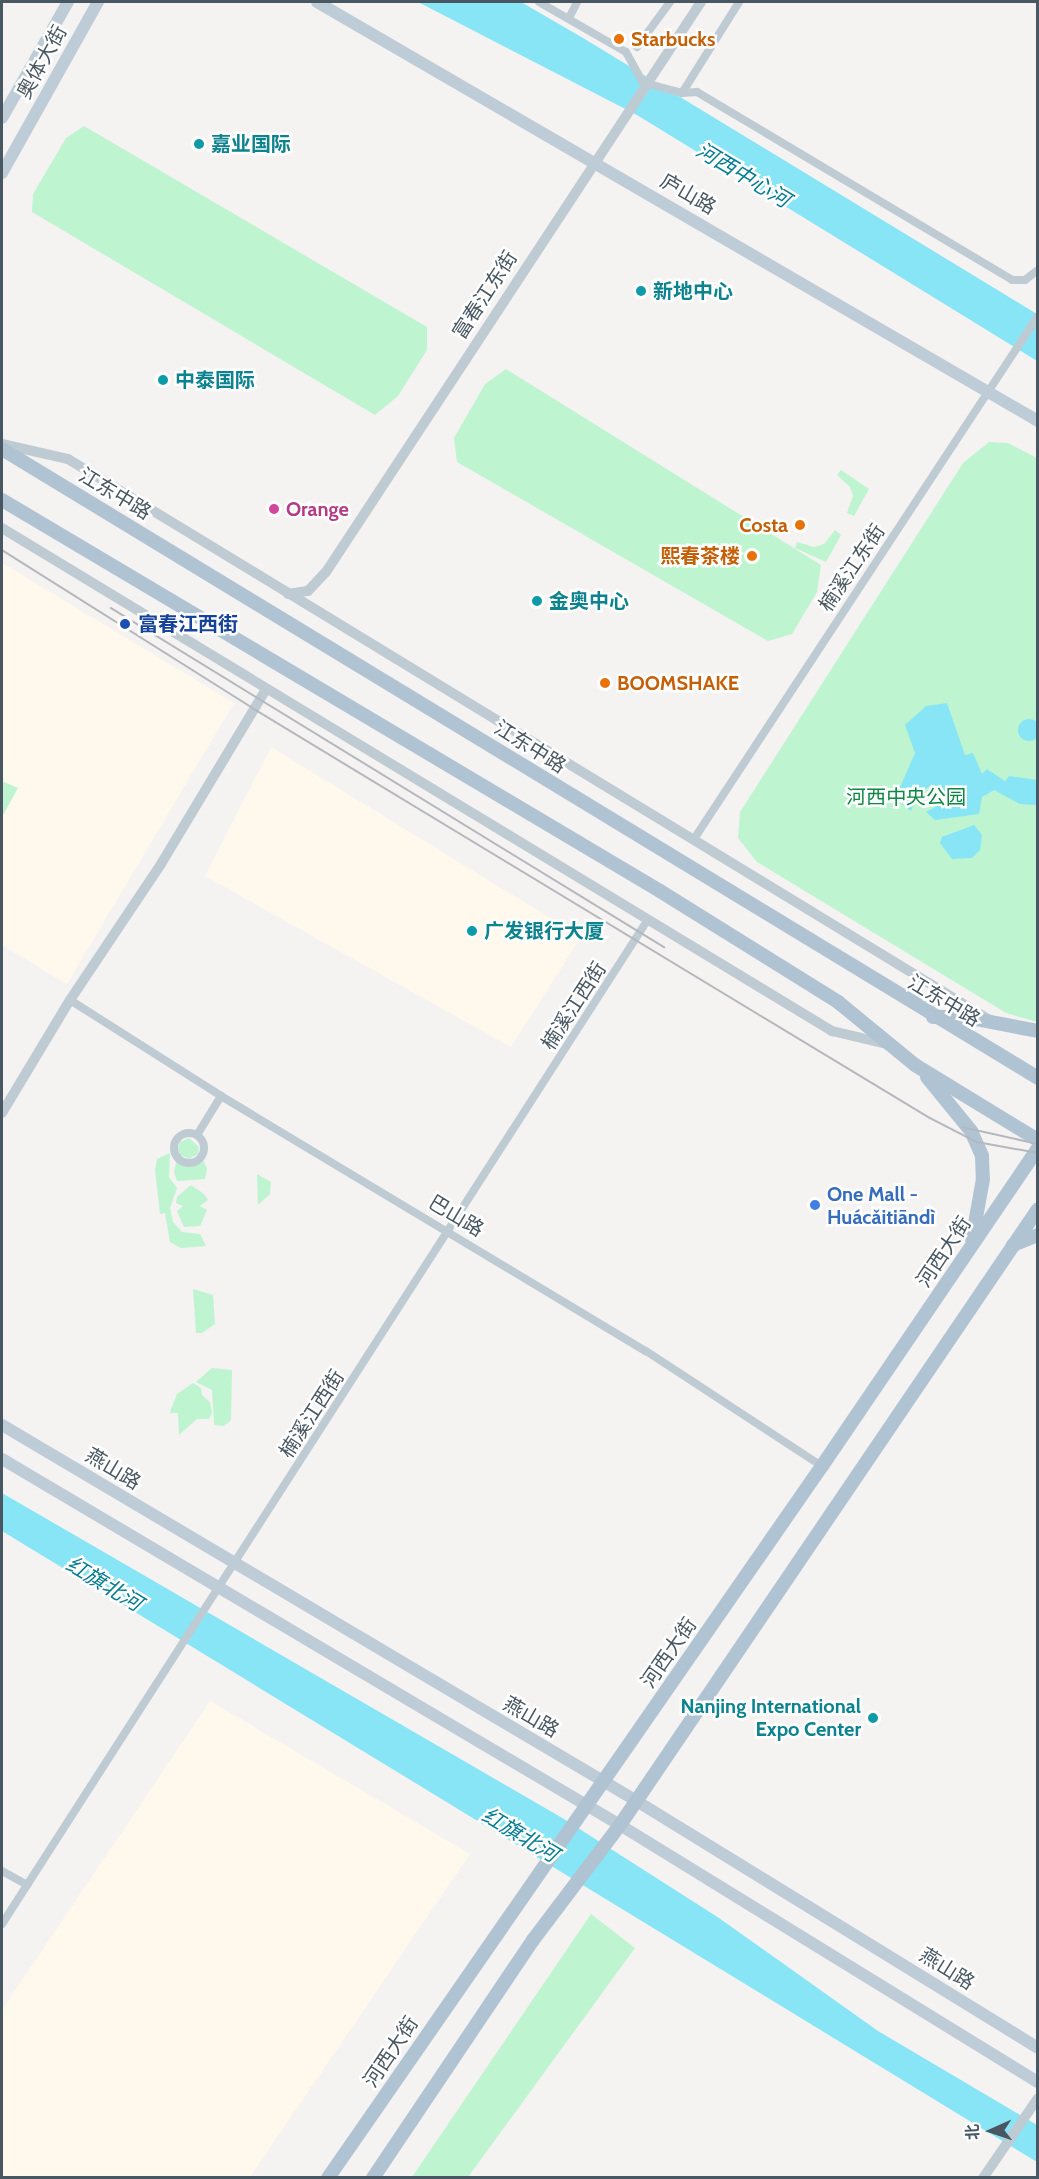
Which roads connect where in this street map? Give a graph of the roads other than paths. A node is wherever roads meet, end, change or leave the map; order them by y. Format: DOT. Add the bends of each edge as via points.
graph roads {
  1 [pos="68,2"];
  2 [pos="98,2"];
  3 [pos="317,2"];
  4 [pos="539,2"];
  5 [pos="577,2"];
  6 [pos="670,2"];
  7 [pos="701,2"];
  8 [pos="739,2"];
  9 [pos="569,18"];
  10 [pos="637,47"];
  11 [pos="644,84"];
  12 [pos="682,93"];
  13 [pos="2,118"];
  14 [pos="593,161"];
  15 [pos="2,173"];
  16 [pos="1038,270"];
  17 [pos="1038,316"];
  18 [pos="989,392"];
  19 [pos="1038,421"];
  20 [pos="2,444"];
  21 [pos="2,449"];
  22 [pos="2,500"];
  23 [pos="2,528"];
  24 [pos="288,594"];
  25 [pos="266,689"];
  26 [pos="694,839"];
  27 [pos="646,921"];
  28 [pos="70,1000"];
  29 [pos="932,1017"];
  30 [pos="993,1023"];
  31 [pos="1038,1031"];
  32 [pos="887,1044"];
  33 [pos="915,1065"];
  34 [pos="1038,1078"];
  35 [pos="221,1096"];
  36 [pos="2,1113"];
  37 [pos="197,1135"];
  38 [pos="1038,1140"];
  39 [pos="1038,1148"];
  40 [pos="1038,1209"];
  41 [pos="449,1231"];
  42 [pos="1038,1235"];
  43 [pos="1013,1245"];
  44 [pos="969,1249"];
  45 [pos="2,1425"];
  46 [pos="2,1459"];
  47 [pos="822,1466"];
  48 [pos="234,1565"];
  49 [pos="218,1590"];
  50 [pos="603,1781"];
  51 [pos="637,1801"];
  52 [pos="586,1806"];
  53 [pos="620,1825"];
  54 [pos="2,1871"];
  55 [pos="27,1885"];
  56 [pos="2,1924"];
  57 [pos="1038,2048"];
  58 [pos="1038,2082"];
  59 [pos="1038,2098"];
  60 [pos="328,2178"];
  61 [pos="374,2178"];
  62 [pos="983,2178"];
  1 -- 13 [label="main road, 奥体大街"];
  2 -- 15 [label="main road, 奥体大街"];
  3 -- 14 [label="main road, 庐山路"];
  4 -- 9 [label="street"];
  5 -- 9 [label="street"];
  6 -- 10 [label="street"];
  7 -- 11 [label="street, 富春江东街"];
  8 -- 12 [label="street"];
  9 -- 11 [label="street" via="626,52"];
  11 -- 12 [label="street"];
  11 -- 14 [label="street, 富春江东街"];
  12 -- 16 [label="street" via="697,92 1012,280 1025,280"];
  14 -- 18 [label="main road, 庐山路"];
  14 -- 24 [label="street, 富春江东街" via="326,572 308,591"];
  17 -- 18 [label="street, 楠溪江东街"];
  18 -- 19 [label="main road, 庐山路"];
  18 -- 26 [label="street, 楠溪江东街"];
  20 -- 24 [label="street, 江东中路" via="68,459"];
  21 -- 29 [label="main road, 江东中路" via="296,625"];
  22 -- 32 [label="main road" via="660,891 838,1002"];
  23 -- 25 [label="street"];
  24 -- 26 [label="street, 江东中路"];
  25 -- 27 [label="street"];
  25 -- 28 [label="street" via="161,864"];
  26 -- 30 [label="street, 江东中路"];
  27 -- 32 [label="street" via="832,1031"];
  27 -- 41 [label="street, 楠溪江西街"];
  28 -- 35 [label="street, 巴山路"];
  28 -- 36 [label="street"];
  29 -- 30 [label="main road"];
  29 -- 34 [label="main road, 江东中路"];
  30 -- 31 [label="main road"];
  32 -- 33 [label="main road"];
  33 -- 38 [label="main road"];
  33 -- 44 [label="main road" via="971,1131 982,1156 979,1208"];
  35 -- 37 [label="street"];
  35 -- 41 [label="street, 巴山路"];
  39 -- 44 [label="main road, 河西大街"];
  40 -- 43 [label="main road"];
  41 -- 47 [label="street, 巴山路" via="646,1351"];
  41 -- 48 [label="street, 楠溪江西街"];
  42 -- 43 [label="main road"];
  43 -- 51 [label="main road"];
  44 -- 47 [label="main road, 河西大街"];
  45 -- 48 [label="main road, 燕山路"];
  46 -- 49 [label="main road"];
  47 -- 50 [label="main road, 河西大街"];
  48 -- 49 [label="street, 楠溪江西街"];
  48 -- 50 [label="main road, 燕山路"];
  49 -- 52 [label="main road"];
  49 -- 55 [label="street, 楠溪江西街"];
  50 -- 51 [label="main road, 燕山路"];
  50 -- 52 [label="main road, 河西大街"];
  51 -- 53 [label="main road"];
  51 -- 57 [label="main road, 燕山路"];
  52 -- 53 [label="main road"];
  52 -- 60 [label="main road, 河西大街"];
  53 -- 58 [label="main road"];
  53 -- 61 [label="main road" via="533,1940"];
  54 -- 55 [label="street"];
  55 -- 56 [label="street, 楠溪江西街"];
  59 -- 62 [label="street"];
}
